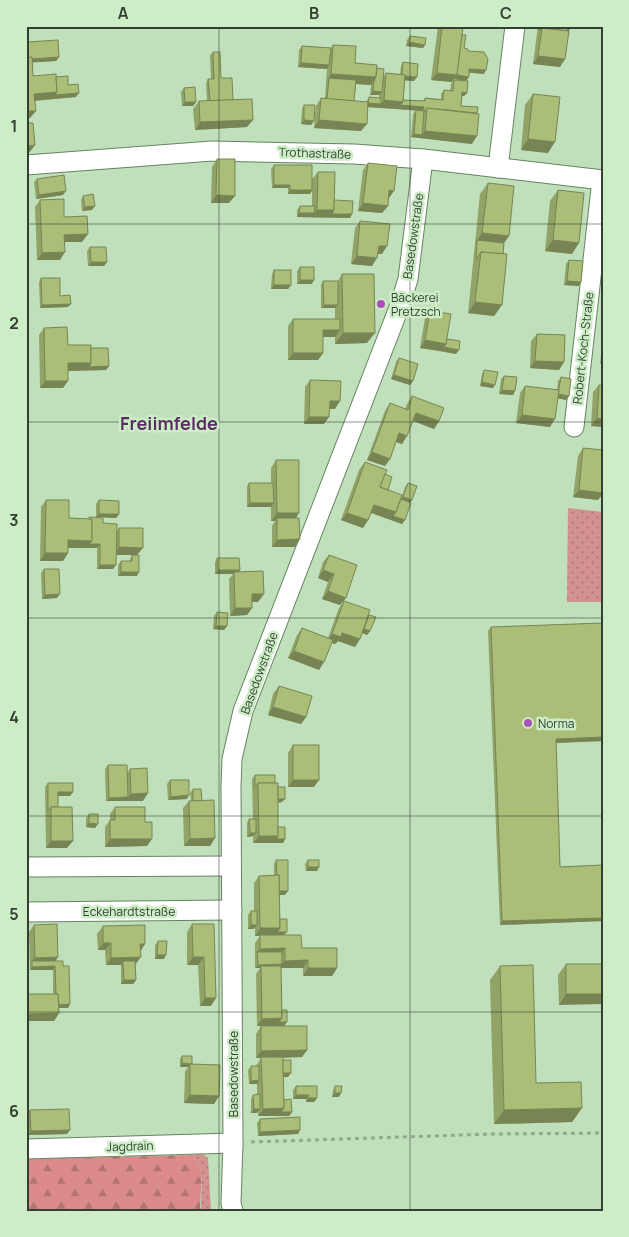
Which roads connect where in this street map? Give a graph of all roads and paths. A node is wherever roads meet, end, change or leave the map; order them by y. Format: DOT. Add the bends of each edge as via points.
graph roads {
  1 [pos="515,26"];
  2 [pos="423,159"];
  3 [pos="26,165"];
  4 [pos="498,168"];
  5 [pos="602,180"];
  6 [pos="574,427"];
  7 [pos="231,866"];
  8 [pos="26,867"];
  9 [pos="232,910"];
  10 [pos="26,912"];
  11 [pos="603,1133"];
  12 [pos="233,1143"];
  13 [pos="26,1149"];
  14 [pos="233,1211"];
  1 -- 4 [label="street"];
  2 -- 3 [label="street, Trothastraße" via="212,151"];
  2 -- 4 [label="street, Trothastraße"];
  2 -- 7 [label="street, Basedowstraße" via="408,279 400,305 243,711 232,759"];
  4 -- 5 [label="street, Trothastraße"];
  5 -- 6 [label="street, Robert-Koch-Straße"];
  7 -- 8 [label="street"];
  7 -- 9 [label="street, Basedowstraße"];
  9 -- 10 [label="street, Eckehardtstraße"];
  9 -- 12 [label="street, Basedowstraße"];
  11 -- 12 [label="path"];
  12 -- 13 [label="street, Jagdrain"];
  12 -- 14 [label="street, Basedowstraße"];
}
